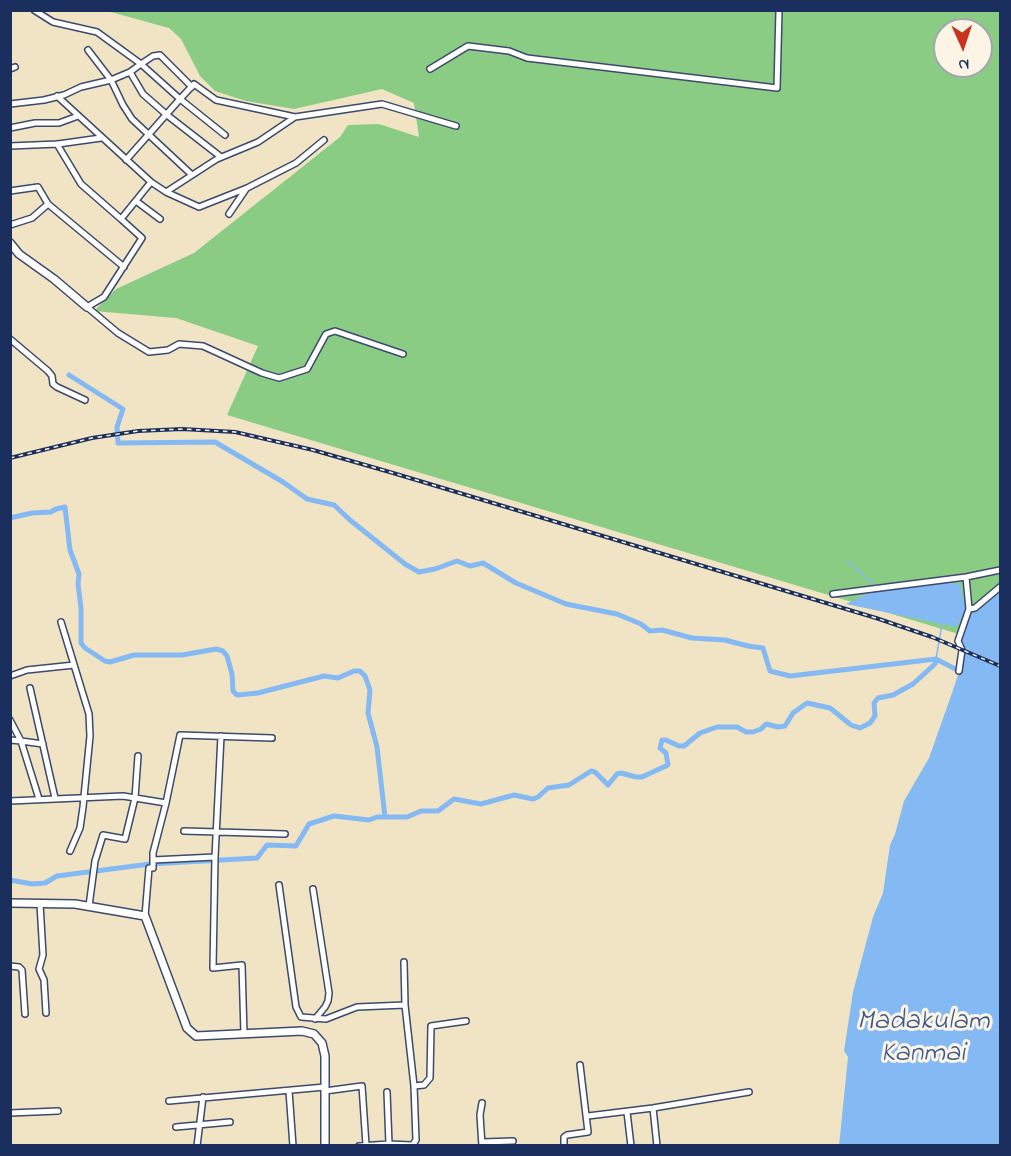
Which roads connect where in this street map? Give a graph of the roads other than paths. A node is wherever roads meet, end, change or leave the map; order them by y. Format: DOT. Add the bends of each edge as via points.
graph roads {
  1 [pos="34,10"];
  2 [pos="779,10"];
  3 [pos="88,50"];
  4 [pos="141,64"];
  5 [pos="430,69"];
  6 [pos="130,72"];
  7 [pos="111,80"];
  8 [pos="192,87"];
  9 [pos="57,96"];
  10 [pos="180,99"];
  11 [pos="10,104"];
  12 [pos="78,116"];
  13 [pos="167,116"];
  14 [pos="295,117"];
  15 [pos="456,126"];
  16 [pos="10,128"];
  17 [pos="150,135"];
  18 [pos="225,135"];
  19 [pos="102,138"];
  20 [pos="324,140"];
  21 [pos="57,144"];
  22 [pos="10,146"];
  23 [pos="221,158"];
  24 [pos="126,160"];
  25 [pos="192,175"];
  26 [pos="151,182"];
  27 [pos="247,188"];
  28 [pos="10,191"];
  29 [pos="166,192"];
  30 [pos="136,201"];
  31 [pos="48,204"];
  32 [pos="229,214"];
  33 [pos="121,219"];
  34 [pos="160,219"];
  35 [pos="10,225"];
  36 [pos="10,243"];
  37 [pos="124,267"];
  38 [pos="87,307"];
  39 [pos="10,339"];
  40 [pos="403,354"];
  41 [pos="85,400"];
  42 [pos="1000,570"];
  43 [pos="966,578"];
  44 [pos="1000,587"];
  45 [pos="833,594"];
  46 [pos="969,609"];
  47 [pos="61,622"];
  48 [pos="74,664"];
  49 [pos="959,671"];
  50 [pos="10,676"];
  51 [pos="30,688"];
  52 [pos="10,720"];
  53 [pos="221,736"];
  54 [pos="272,738"];
  55 [pos="10,740"];
  56 [pos="21,741"];
  57 [pos="43,744"];
  58 [pos="138,756"];
  59 [pos="83,797"];
  60 [pos="55,798"];
  61 [pos="135,798"];
  62 [pos="39,799"];
  63 [pos="10,801"];
  64 [pos="166,803"];
  65 [pos="184,831"];
  66 [pos="216,832"];
  67 [pos="285,834"];
  68 [pos="70,851"];
  69 [pos="215,857"];
  70 [pos="153,860"];
  71 [pos="279,885"];
  72 [pos="313,890"];
  73 [pos="10,903"];
  74 [pos="40,904"];
  75 [pos="89,906"];
  76 [pos="145,916"];
  77 [pos="404,962"];
  78 [pos="10,966"];
  79 [pos="405,1005"];
  80 [pos="46,1013"];
  81 [pos="25,1014"];
  82 [pos="315,1019"];
  83 [pos="466,1021"];
  84 [pos="244,1034"];
  85 [pos="580,1065"];
  86 [pos="414,1086"];
  87 [pos="325,1089"];
  88 [pos="289,1091"];
  89 [pos="387,1092"];
  90 [pos="749,1092"];
  91 [pos="202,1097"];
  92 [pos="169,1101"];
  93 [pos="482,1103"];
  94 [pos="653,1108"];
  95 [pos="58,1111"];
  96 [pos="627,1112"];
  97 [pos="10,1113"];
  98 [pos="588,1116"];
  99 [pos="230,1122"];
  100 [pos="199,1125"];
  101 [pos="176,1127"];
  102 [pos="513,1141"];
  103 [pos="389,1144"];
  104 [pos="482,1144"];
  105 [pos="366,1145"];
  106 [pos="412,1145"];
  107 [pos="196,1146"];
  108 [pos="294,1146"];
  109 [pos="325,1146"];
  110 [pos="359,1146"];
  111 [pos="564,1146"];
  112 [pos="631,1146"];
  113 [pos="657,1146"];
  1 -- 4 [label="street" via="52,22 97,32"];
  2 -- 5 [label="street" via="777,88 527,58 509,51 468,46"];
  3 -- 7 [label="street"];
  4 -- 6 [label="street"];
  4 -- 8 [label="street" via="160,55"];
  4 -- 10 [label="street"];
  6 -- 7 [label="street"];
  6 -- 13 [label="street" via="143,94"];
  7 -- 9 [label="street"];
  7 -- 17 [label="street" via="132,119"];
  8 -- 10 [label="street"];
  8 -- 14 [label="street" via="194,84 216,99"];
  9 -- 11 [label="street"];
  9 -- 12 [label="street"];
  10 -- 13 [label="street"];
  10 -- 18 [label="street"];
  12 -- 16 [label="street" via="59,123"];
  12 -- 19 [label="street"];
  13 -- 17 [label="street"];
  13 -- 23 [label="street"];
  14 -- 15 [label="street" via="382,104"];
  14 -- 23 [label="street" via="258,142"];
  17 -- 24 [label="street"];
  17 -- 25 [label="street"];
  19 -- 21 [label="street"];
  19 -- 24 [label="street"];
  20 -- 27 [label="street" via="296,163"];
  21 -- 22 [label="street"];
  21 -- 33 [label="street" via="81,184"];
  23 -- 25 [label="street"];
  24 -- 26 [label="street"];
  25 -- 29 [label="street"];
  26 -- 29 [label="street"];
  26 -- 30 [label="street"];
  27 -- 29 [label="street" via="199,207"];
  27 -- 32 [label="street"];
  28 -- 31 [label="street" via="38,188"];
  30 -- 33 [label="street"];
  30 -- 34 [label="street"];
  31 -- 35 [label="street" via="32,218"];
  31 -- 37 [label="street"];
  33 -- 37 [label="street" via="142,238"];
  36 -- 38 [label="street"];
  37 -- 38 [label="street" via="104,297"];
  38 -- 40 [label="street" via="149,352 179,344 203,346 279,378 307,369 326,334 335,331"];
  39 -- 41 [label="street" via="48,371 53,384"];
  42 -- 43 [label="street"];
  43 -- 45 [label="street"];
  43 -- 46 [label="street"];
  44 -- 46 [label="street"];
  46 -- 49 [label="street" via="958,641 962,650"];
  47 -- 48 [label="street"];
  48 -- 50 [label="street"];
  48 -- 59 [label="street" via="89,714"];
  51 -- 57 [label="street"];
  52 -- 56 [label="street"];
  53 -- 54 [label="street"];
  53 -- 64 [label="street" via="180,735"];
  53 -- 66 [label="street"];
  55 -- 56 [label="street"];
  56 -- 57 [label="street"];
  56 -- 62 [label="street"];
  57 -- 60 [label="street"];
  58 -- 61 [label="street"];
  59 -- 60 [label="street"];
  59 -- 61 [label="street"];
  59 -- 68 [label="street" via="80,828"];
  60 -- 62 [label="street"];
  61 -- 64 [label="street"];
  61 -- 75 [label="street" via="125,839 103,835"];
  62 -- 63 [label="street"];
  64 -- 70 [label="street"];
  65 -- 66 [label="street"];
  66 -- 67 [label="street"];
  66 -- 69 [label="street"];
  69 -- 70 [label="street"];
  69 -- 84 [label="street" via="213,968 242,965"];
  70 -- 76 [label="street"];
  71 -- 82 [label="street" via="296,1007 301,1017"];
  72 -- 82 [label="street" via="329,993"];
  73 -- 74 [label="street"];
  74 -- 75 [label="street"];
  74 -- 80 [label="street" via="39,969 44,980"];
  75 -- 76 [label="street"];
  76 -- 84 [label="street" via="187,1028 196,1036"];
  77 -- 79 [label="street"];
  78 -- 81 [label="street" via="22,970"];
  79 -- 82 [label="street" via="357,1007 330,1018"];
  79 -- 86 [label="street"];
  83 -- 86 [label="street" via="431,1026 430,1078 424,1085"];
  84 -- 87 [label="street" via="314,1034 322,1043 325,1056"];
  85 -- 98 [label="street"];
  86 -- 106 [label="street" via="416,1140"];
  87 -- 88 [label="street"];
  87 -- 105 [label="street" via="362,1086"];
  87 -- 109 [label="street"];
  88 -- 91 [label="street"];
  88 -- 108 [label="street"];
  89 -- 103 [label="street"];
  90 -- 94 [label="street"];
  91 -- 92 [label="street"];
  91 -- 100 [label="street"];
  93 -- 104 [label="street"];
  94 -- 96 [label="street"];
  94 -- 113 [label="street"];
  95 -- 97 [label="street"];
  96 -- 98 [label="street"];
  96 -- 112 [label="street"];
  98 -- 111 [label="street" via="588,1132 564,1137"];
  99 -- 100 [label="street"];
  100 -- 101 [label="street"];
  100 -- 107 [label="street"];
  102 -- 104 [label="street"];
  103 -- 105 [label="street"];
  103 -- 106 [label="street"];
  105 -- 110 [label="street"];
}
